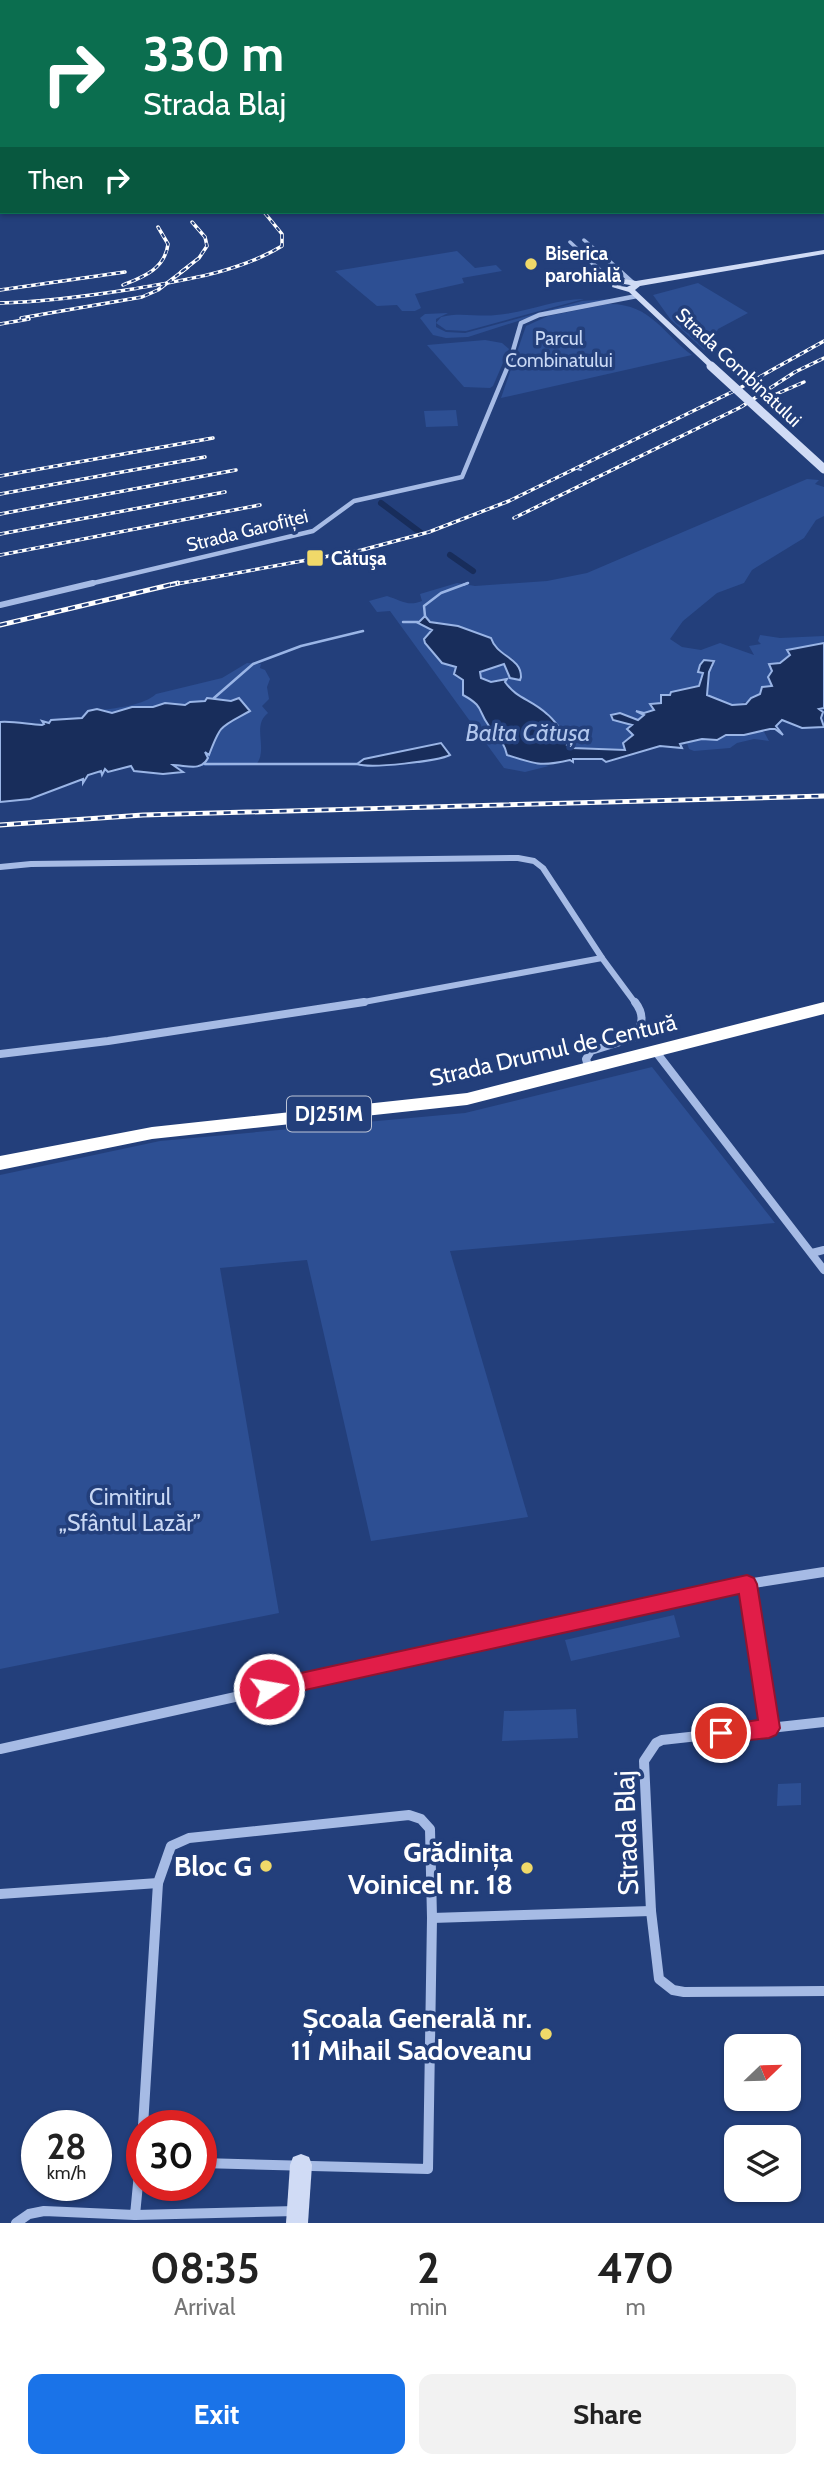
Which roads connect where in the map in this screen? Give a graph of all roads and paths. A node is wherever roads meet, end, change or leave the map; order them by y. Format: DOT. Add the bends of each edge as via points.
graph roads {
  1 [pos="584,240"];
  2 [pos="570,242"];
  3 [pos="597,252"];
  4 [pos="824,252"];
  5 [pos="582,254"];
  6 [pos="668,278"];
  7 [pos="615,285"];
  8 [pos="636,291"];
  9 [pos="824,469"];
  10 [pos="0,605"];
  11 [pos="0,867"];
  12 [pos="602,958"];
  13 [pos="824,1008"];
  14 [pos="656,1052"];
  15 [pos="0,1054"];
  16 [pos="589,1069"];
  17 [pos="0,1163"];
  18 [pos="824,1250"];
  19 [pos="812,1252"];
  20 [pos="824,1270"];
  21 [pos="824,1572"];
  22 [pos="747,1584"];
  23 [pos="824,1722"];
  24 [pos="769,1728"];
  25 [pos="0,1749"];
  26 [pos="159,1883"];
  27 [pos="0,1894"];
  28 [pos="650,1911"];
  29 [pos="432,1919"];
  30 [pos="824,1991"];
  31 [pos="144,2110"];
  32 [pos="217,2162"];
  33 [pos="301,2165"];
  34 [pos="137,2201"];
  35 [pos="135,2215"];
  36 [pos="298,2217"];
  37 [pos="16,2223"];
  1 -- 3 [label="street"];
  2 -- 5 [label="street"];
  3 -- 5 [label="street"];
  3 -- 8 [label="street"];
  4 -- 6 [label="street"];
  5 -- 7 [label="street"];
  6 -- 8 [label="street"];
  6 -- 8 [label="street"];
  7 -- 8 [label="street" via="621,282"];
  8 -- 9 [label="street, Strada Combinatului, bridge"];
  8 -- 10 [label="street, Strada Garofiței" via="521,323 462,477 354,501 313,531"];
  11 -- 12 [label="street" via="526,859 543,868"];
  12 -- 15 [label="street" via="416,994"];
  12 -- 16 [label="street" via="641,1010 643,1021 632,1040 592,1051 586,1059"];
  13 -- 14 [label="highway, Strada Drumul de Centură / DJ251M"];
  14 -- 16 [label="highway, Strada Drumul de Centură / DJ251M"];
  14 -- 19 [label="street"];
  16 -- 17 [label="highway, Strada Drumul de Centură / DJ251M" via="467,1099 152,1132"];
  18 -- 19 [label="street"];
  19 -- 20 [label="street"];
  21 -- 22 [label="street"];
  22 -- 24 [label="street"];
  22 -- 25 [label="street"];
  23 -- 24 [label="street, Strada Blaj"];
  24 -- 28 [label="street, Strada Blaj" via="662,1740 650,1750 644,1761"];
  26 -- 27 [label="street"];
  26 -- 29 [label="street" via="171,1846 189,1838 409,1815 430,1829"];
  26 -- 31 [label="street"];
  28 -- 29 [label="street"];
  28 -- 30 [label="street, Strada Blaj" via="659,1979 673,1990"];
  29 -- 33 [label="street" via="428,2169"];
  32 -- 33 [label="street"];
  33 -- 36 [label="street"];
  34 -- 35 [label="street"];
  35 -- 36 [label="street"];
  35 -- 37 [label="street" via="44,2211"];
}
